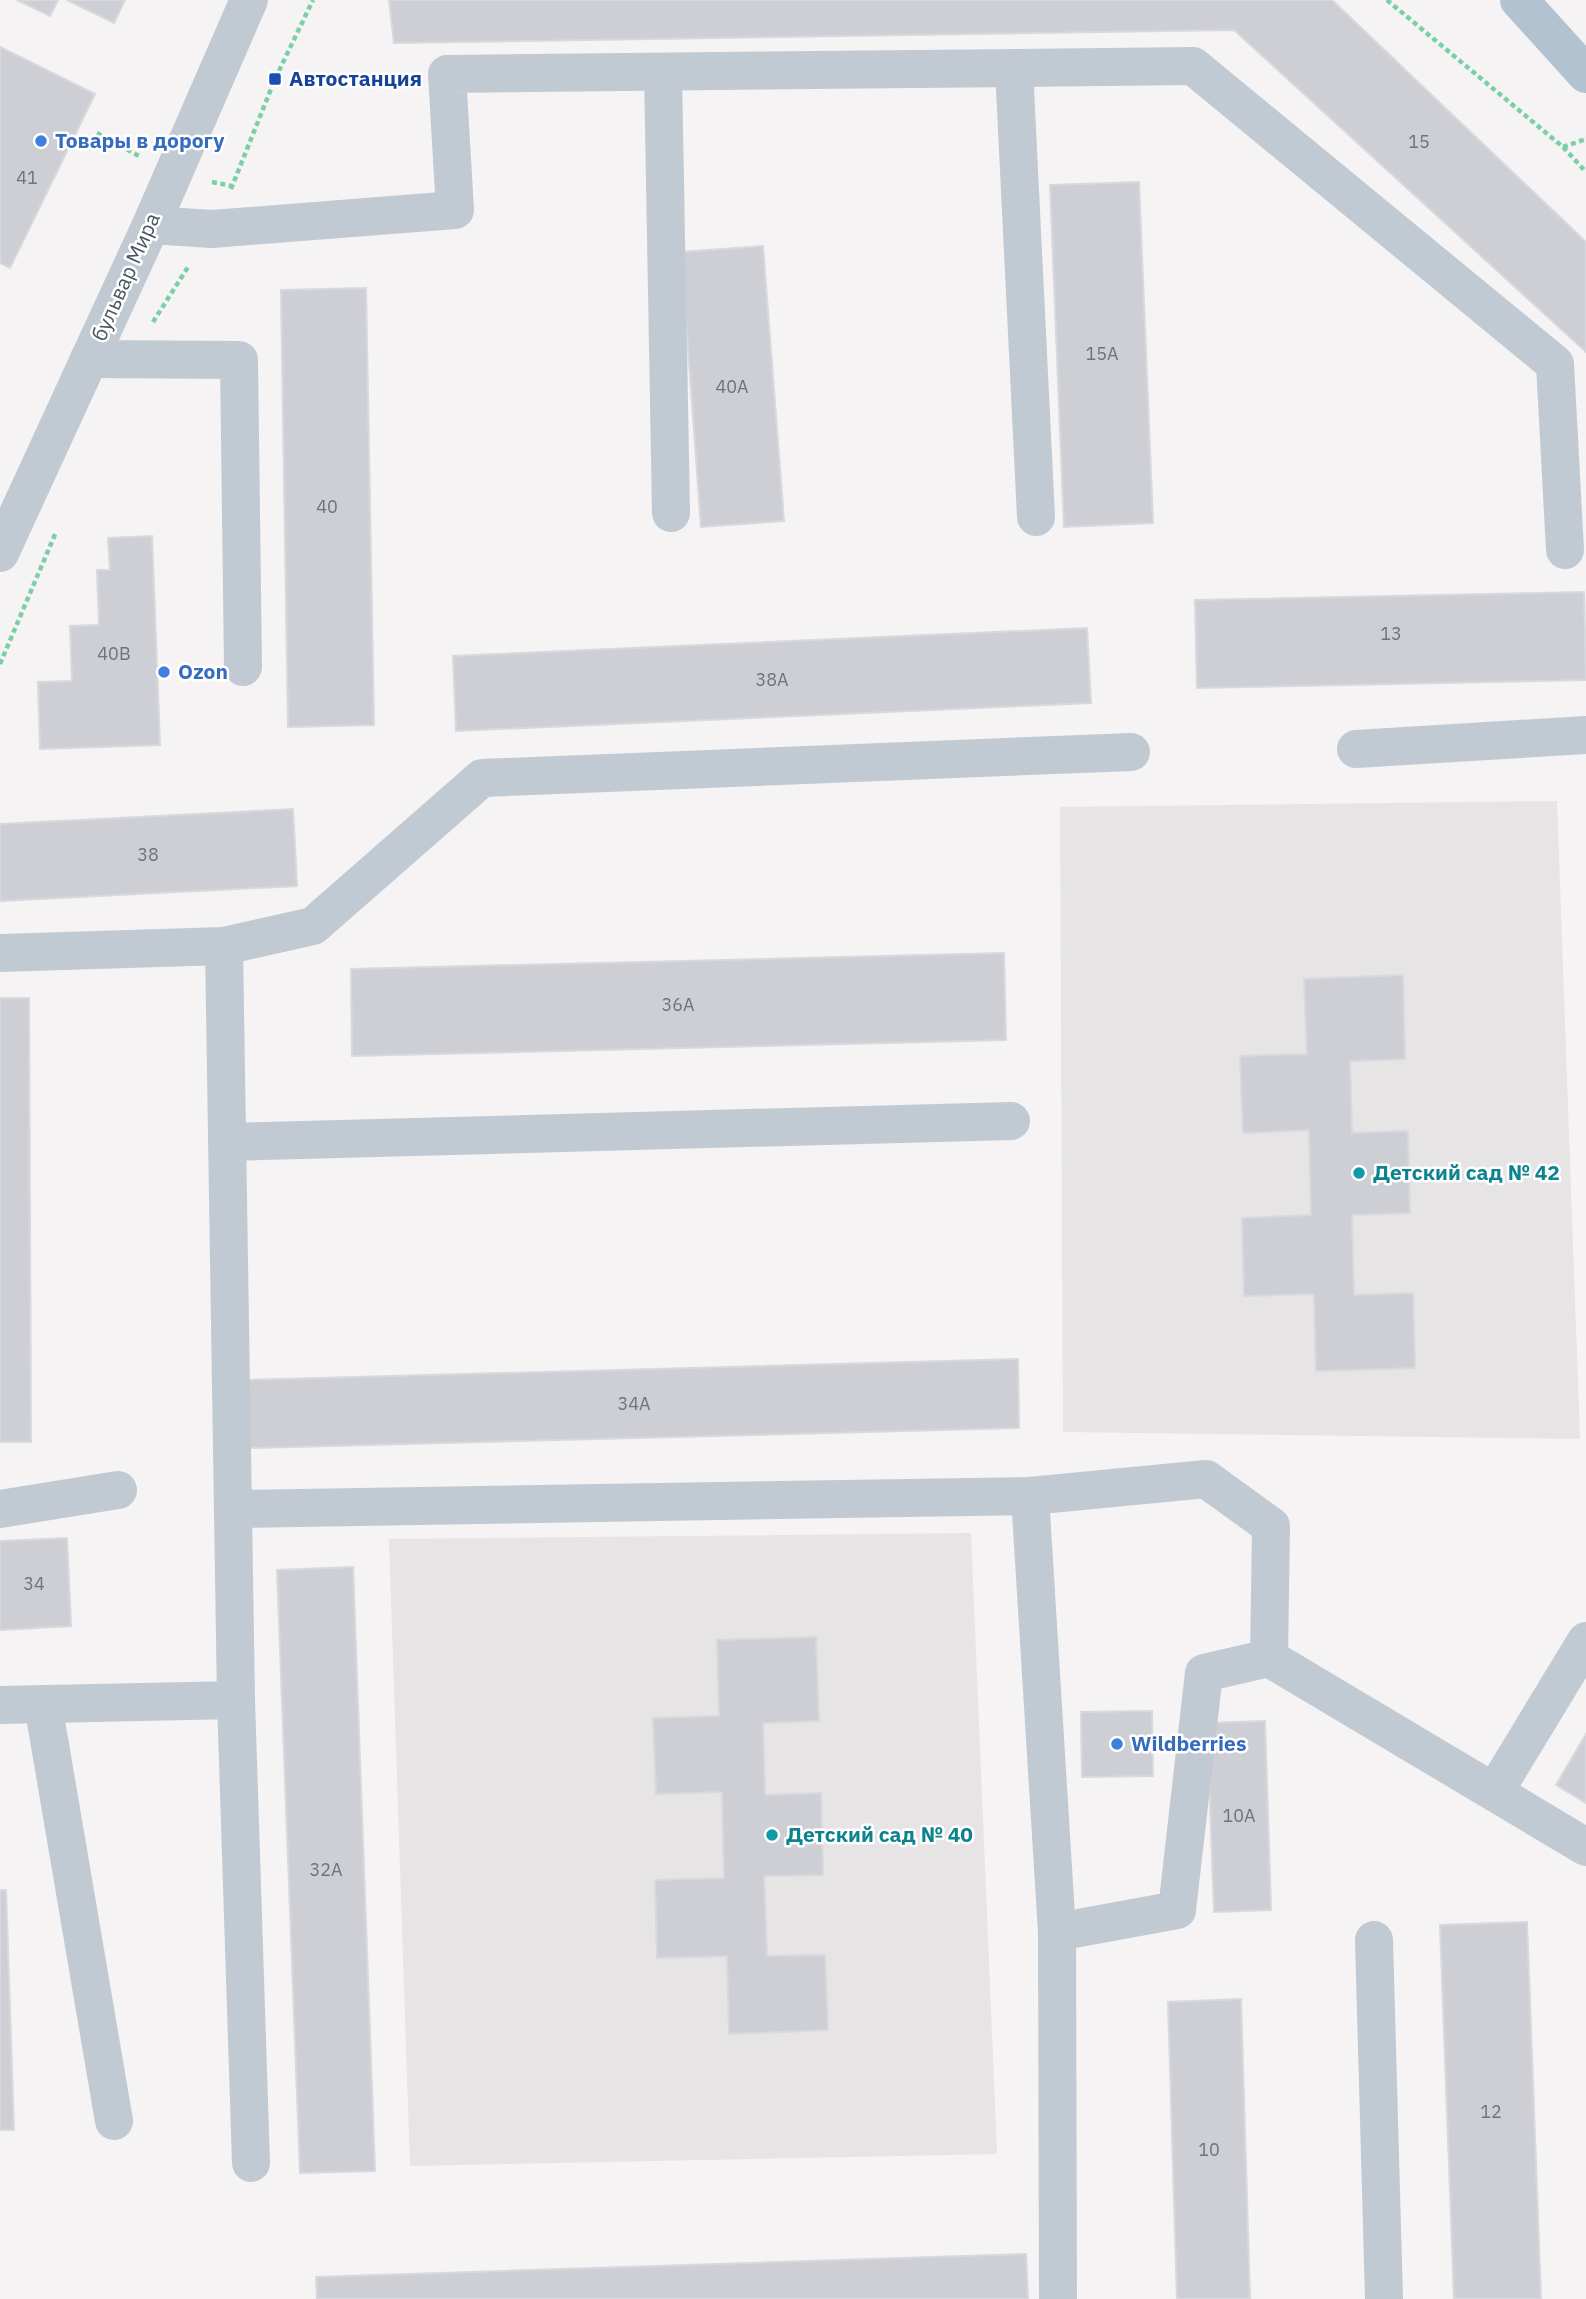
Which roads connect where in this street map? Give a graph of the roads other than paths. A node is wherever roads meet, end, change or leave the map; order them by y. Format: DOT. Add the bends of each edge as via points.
graph roads {
  1 [pos="249,0"];
  2 [pos="1519,0"];
  3 [pos="1014,68"];
  4 [pos="663,72"];
  5 [pos="1586,74"];
  6 [pos="151,225"];
  7 [pos="89,359"];
  8 [pos="671,513"];
  9 [pos="1036,517"];
  10 [pos="1565,550"];
  11 [pos="0,553"];
  12 [pos="243,667"];
  13 [pos="1586,734"];
  14 [pos="1356,749"];
  15 [pos="1131,752"];
  16 [pos="224,946"];
  17 [pos="0,953"];
  18 [pos="1011,1121"];
  19 [pos="227,1142"];
  20 [pos="118,1490"];
  21 [pos="1030,1496"];
  22 [pos="0,1508"];
  23 [pos="233,1509"];
  24 [pos="1586,1641"];
  25 [pos="1269,1658"];
  26 [pos="236,1700"];
  27 [pos="43,1704"];
  28 [pos="0,1705"];
  29 [pos="1495,1791"];
  30 [pos="1586,1847"];
  31 [pos="1057,1932"];
  32 [pos="1374,1940"];
  33 [pos="114,2121"];
  34 [pos="251,2163"];
  35 [pos="1058,2299"];
  36 [pos="1384,2299"];
  1 -- 6 [label="street, бульвар Мира"];
  2 -- 5 [label="main road"];
  3 -- 4 [label="street"];
  3 -- 9 [label="street"];
  3 -- 10 [label="street" via="1193,66 1555,364"];
  4 -- 6 [label="street" via="447,74 455,210 212,229"];
  4 -- 8 [label="street"];
  6 -- 7 [label="street, бульвар Мира"];
  7 -- 11 [label="street, бульвар Мира"];
  7 -- 12 [label="street" via="239,360"];
  13 -- 14 [label="street"];
  15 -- 16 [label="street" via="482,778 313,926"];
  16 -- 17 [label="street"];
  16 -- 19 [label="street"];
  18 -- 19 [label="street"];
  19 -- 23 [label="street"];
  20 -- 22 [label="street"];
  21 -- 23 [label="street"];
  21 -- 25 [label="street" via="1206,1479 1271,1526"];
  21 -- 31 [label="street"];
  23 -- 26 [label="street"];
  24 -- 29 [label="street"];
  25 -- 29 [label="street"];
  25 -- 31 [label="street" via="1204,1673 1177,1910"];
  26 -- 27 [label="street"];
  26 -- 34 [label="street"];
  27 -- 28 [label="street"];
  27 -- 33 [label="street"];
  29 -- 30 [label="street"];
  31 -- 35 [label="street"];
  32 -- 36 [label="street"];
}
